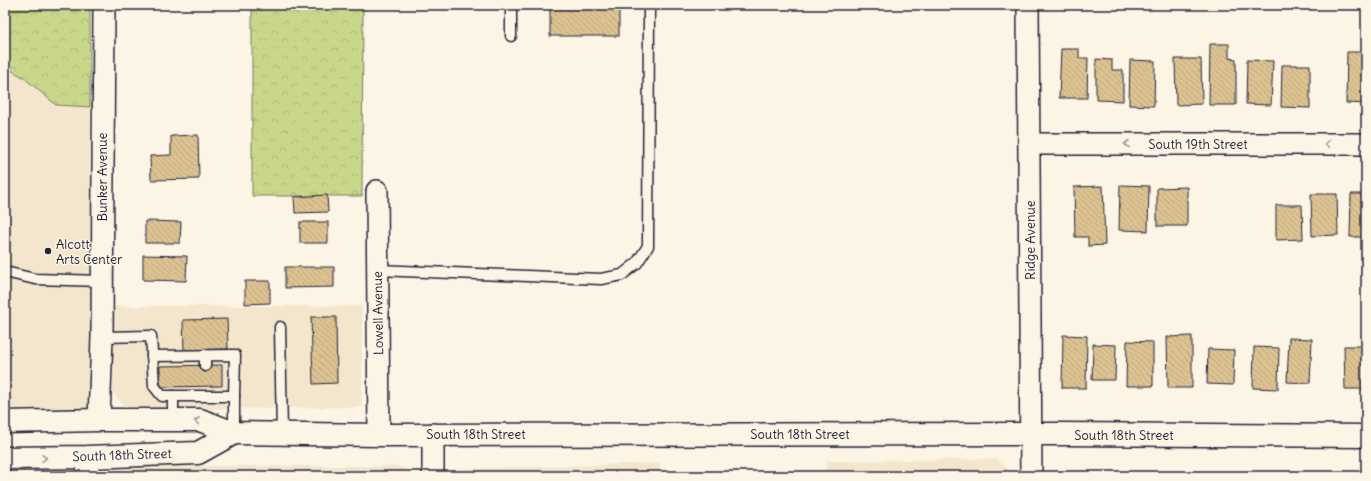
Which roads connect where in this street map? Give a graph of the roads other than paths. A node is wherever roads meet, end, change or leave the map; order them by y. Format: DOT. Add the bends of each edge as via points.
graph roads {
  1 [pos="104,5"];
  2 [pos="511,5"];
  3 [pos="649,5"];
  4 [pos="1028,5"];
  5 [pos="511,36"];
  6 [pos="1030,144"];
  7 [pos="1366,144"];
  8 [pos="376,191"];
  9 [pos="377,270"];
  10 [pos="5,272"];
  11 [pos="102,281"];
  12 [pos="280,327"];
  13 [pos="102,337"];
  14 [pos="152,356"];
  15 [pos="179,393"];
  16 [pos="234,396"];
  17 [pos="99,420"];
  18 [pos="173,420"];
  19 [pos="5,422"];
  20 [pos="234,433"];
  21 [pos="282,433"];
  22 [pos="433,434"];
  23 [pos="1031,434"];
  24 [pos="379,435"];
  25 [pos="1366,436"];
  26 [pos="5,458"];
  27 [pos="88,466"];
  28 [pos="433,476"];
  29 [pos="1031,476"];
  1 -- 11 [label="street, Bunker Avenue"];
  2 -- 5 [label="lane"];
  3 -- 9 [label="lane" via="648,246 637,263 622,275 601,278"];
  4 -- 6 [label="street, Ridge Avenue"];
  7 -- 6 [label="street, South 19th Street, one-way"];
  6 -- 23 [label="street, Ridge Avenue"];
  8 -- 9 [label="street, Lowell Avenue"];
  9 -- 24 [label="street, Lowell Avenue"];
  10 -- 11 [label="lane" via="35,279"];
  11 -- 13 [label="street, Bunker Avenue"];
  12 -- 21 [label="lane"];
  13 -- 14 [label="lane" via="151,336"];
  13 -- 17 [label="street, Bunker Avenue"];
  14 -- 15 [label="lane" via="154,386 162,396"];
  14 -- 16 [label="lane" via="181,361 205,361 235,356"];
  15 -- 16 [label="lane" via="206,391"];
  15 -- 18 [label="lane"];
  16 -- 20 [label="lane"];
  17 -- 18 [label="main road, South 18th Street"];
  17 -- 19 [label="main road, South 18th Street"];
  20 -- 18 [label="main road, South 18th Street, one-way" via="200,420"];
  20 -- 21 [label="main road, South 18th Street"];
  20 -- 27 [label="main road, South 18th Street" via="198,453"];
  21 -- 24 [label="main road, South 18th Street"];
  22 -- 23 [label="main road, South 18th Street"];
  22 -- 24 [label="main road, South 18th Street"];
  22 -- 28 [label="street"];
  23 -- 25 [label="main road, South 18th Street"];
  23 -- 29 [label="street, Ridge Avenue"];
  26 -- 27 [label="main road, South 18th Street, one-way"];
}
